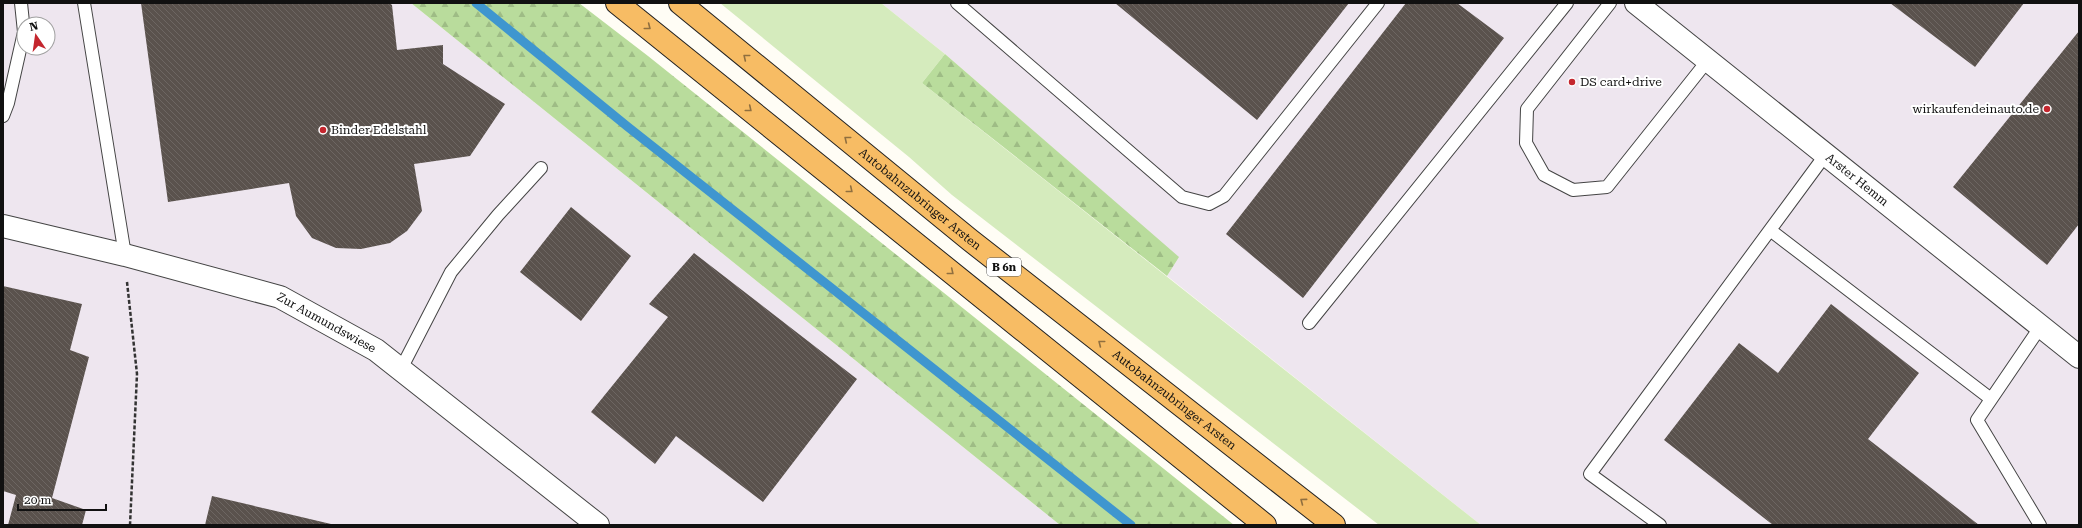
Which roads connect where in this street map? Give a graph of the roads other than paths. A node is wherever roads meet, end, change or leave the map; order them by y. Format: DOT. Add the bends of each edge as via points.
graph roads {
  1 [pos="21,3"];
  2 [pos="84,3"];
  3 [pos="617,3"];
  4 [pos="680,3"];
  5 [pos="957,3"];
  6 [pos="1378,3"];
  7 [pos="1567,3"];
  8 [pos="1610,3"];
  9 [pos="1636,3"];
  10 [pos="22,16"];
  11 [pos="19,56"];
  12 [pos="1708,60"];
  13 [pos="3,116"];
  14 [pos="1826,154"];
  15 [pos="540,168"];
  16 [pos="3,226"];
  17 [pos="1770,230"];
  18 [pos="124,255"];
  19 [pos="1309,323"];
  20 [pos="2040,326"];
  21 [pos="2079,357"];
  22 [pos="401,369"];
  23 [pos="1991,399"];
  24 [pos="585,521"];
  25 [pos="1265,525"];
  26 [pos="1334,525"];
  27 [pos="1660,525"];
  28 [pos="2040,525"];
  1 -- 10 [label="lane"];
  2 -- 18 [label="lane"];
  3 -- 25 [label="highway, one-way"];
  26 -- 4 [label="highway, Autobahnzubringer Arsten / B 6n, one-way" via="970,240"];
  5 -- 6 [label="lane" via="1182,197 1209,204 1224,196"];
  7 -- 19 [label="lane"];
  8 -- 12 [label="lane" via="1527,109 1526,143 1544,175 1573,190 1607,187"];
  9 -- 12 [label="street, Arster Hemm"];
  11 -- 13 [label="lane"];
  12 -- 14 [label="street, Arster Hemm"];
  14 -- 17 [label="lane"];
  14 -- 20 [label="street, Arster Hemm"];
  15 -- 22 [label="lane" via="450,272"];
  16 -- 18 [label="street, Zur Aumundswiese"];
  17 -- 23 [label="lane"];
  17 -- 27 [label="lane" via="1590,474"];
  18 -- 22 [label="street, Zur Aumundswiese" via="280,297 376,350"];
  20 -- 21 [label="street, Arster Hemm"];
  20 -- 23 [label="lane"];
  22 -- 24 [label="street, Zur Aumundswiese"];
  23 -- 28 [label="lane" via="1977,420"];
}
